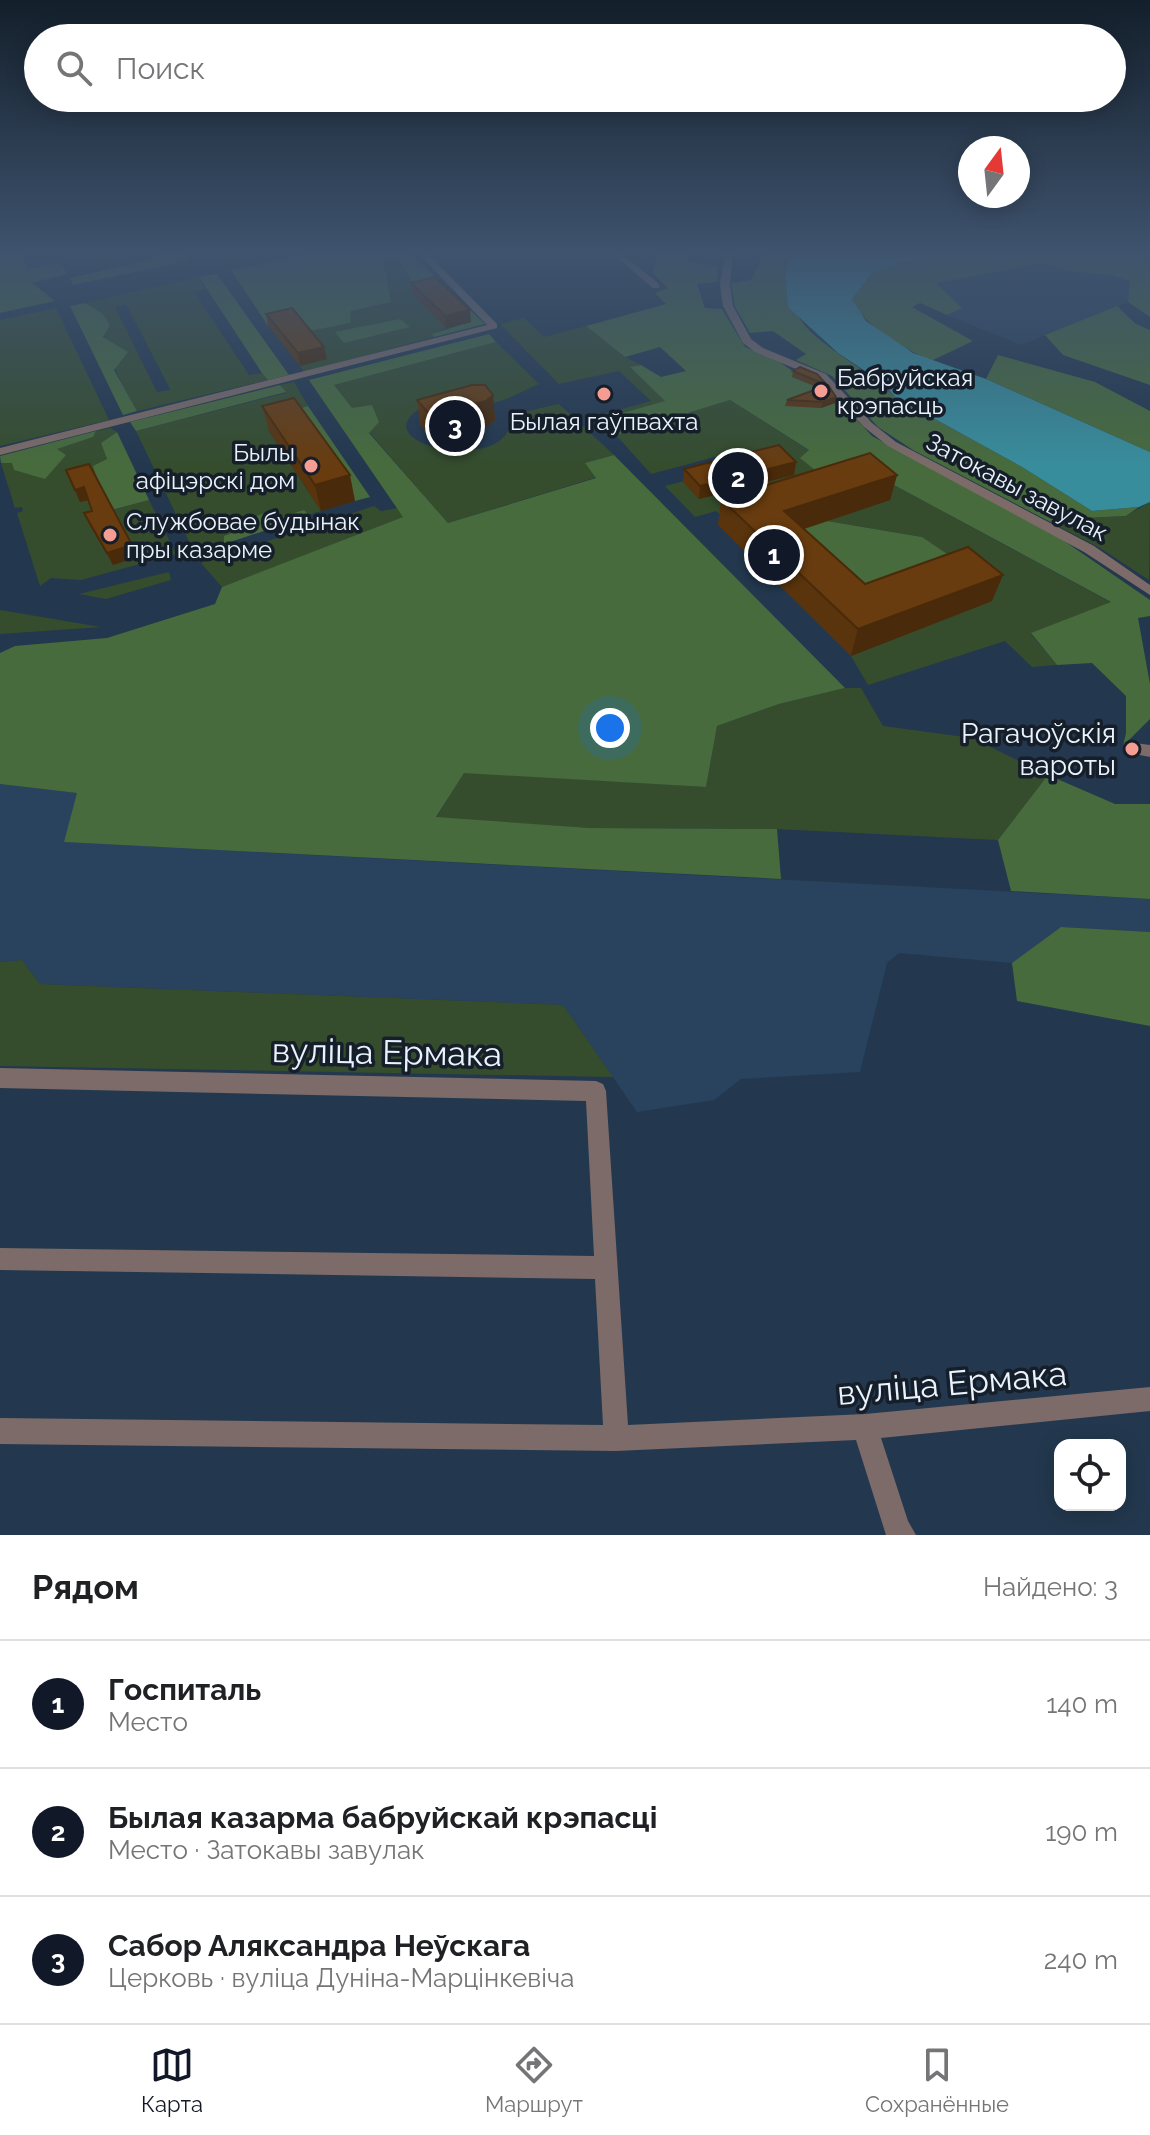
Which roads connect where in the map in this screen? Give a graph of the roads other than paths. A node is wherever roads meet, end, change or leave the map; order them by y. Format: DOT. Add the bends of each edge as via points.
graph roads {
  1 [pos="492,324"];
  2 [pos="738,324"];
  3 [pos="0,452"];
  4 [pos="1150,591"];
  5 [pos="0,1078"];
  6 [pos="0,1259"];
  7 [pos="604,1268"];
  8 [pos="1150,1399"];
  9 [pos="865,1427"];
  10 [pos="0,1431"];
  11 [pos="616,1438"];
  12 [pos="903,1535"];
  1 -- 3 [label="street"];
  2 -- 4 [label="street, Затокавы завулак" via="750,344 822,376 892,444 1089,549"];
  5 -- 7 [label="street, вуліца Ермака" via="596,1091"];
  6 -- 7 [label="street"];
  7 -- 11 [label="street, вуліца Ермака"];
  8 -- 9 [label="street, вуліца Ермака"];
  9 -- 11 [label="street, вуліца Ермака"];
  9 -- 12 [label="street"];
  10 -- 11 [label="street, вуліца Ермака"];
}
